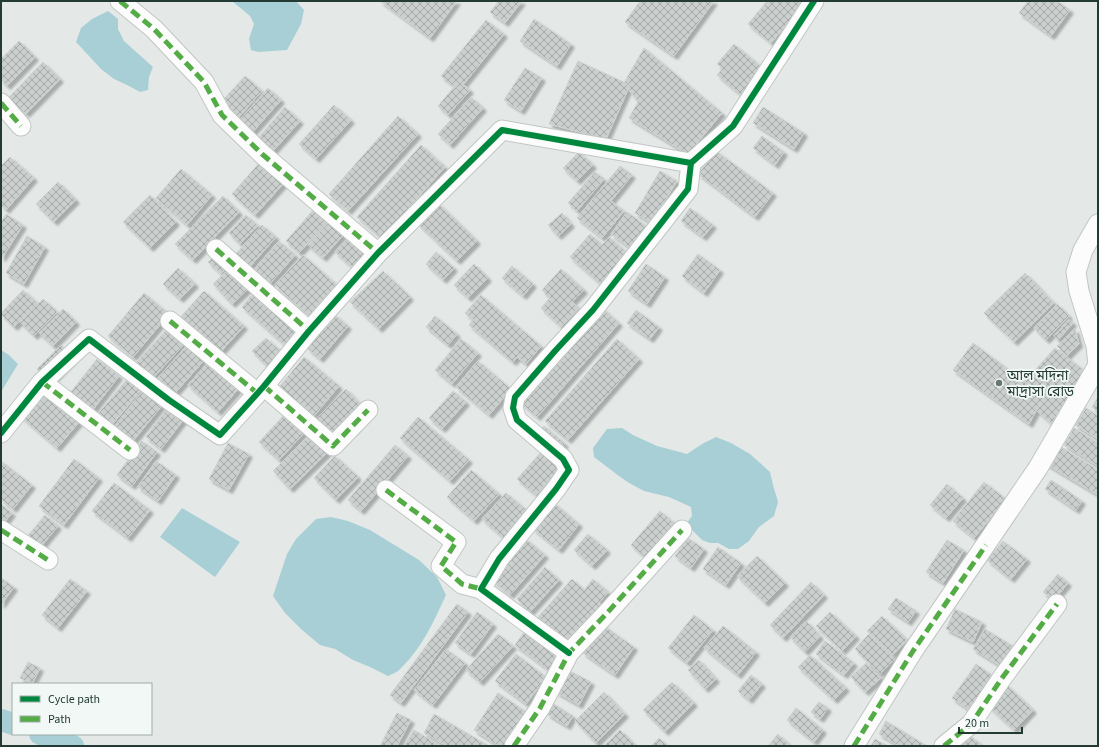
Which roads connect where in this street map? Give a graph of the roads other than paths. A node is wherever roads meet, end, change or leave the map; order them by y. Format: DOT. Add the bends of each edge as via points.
graph roads {
  1 [pos="120,1"];
  2 [pos="814,1"];
  3 [pos="1,103"];
  4 [pos="21,126"];
  5 [pos="691,163"];
  6 [pos="1098,224"];
  7 [pos="216,249"];
  8 [pos="378,253"];
  9 [pos="170,321"];
  10 [pos="309,331"];
  11 [pos="42,382"];
  12 [pos="260,390"];
  13 [pos="368,410"];
  14 [pos="1,433"];
  15 [pos="130,450"];
  16 [pos="386,490"];
  17 [pos="1,530"];
  18 [pos="682,530"];
  19 [pos="48,560"];
  20 [pos="481,589"];
  21 [pos="1056,604"];
  22 [pos="569,653"];
  23 [pos="514,746"];
  24 [pos="854,746"];
  25 [pos="944,746"];
  1 -- 8 [label="street" via="154,29 204,82 222,115 262,154"];
  2 -- 5 [label="street" via="734,126"];
  3 -- 4 [label="street"];
  5 -- 8 [label="street" via="502,130"];
  5 -- 20 [label="street" via="688,189 593,310 515,397 513,408 517,420 563,459 569,470 500,558"];
  6 -- 24 [label="street" via="1083,250 1076,272 1079,292 1096,346 1098,366 1038,468 912,651"];
  7 -- 10 [label="street"];
  8 -- 10 [label="street"];
  9 -- 12 [label="street"];
  10 -- 12 [label="street"];
  11 -- 12 [label="street" via="89,339 220,435"];
  11 -- 14 [label="street"];
  11 -- 15 [label="street"];
  12 -- 13 [label="street" via="333,446"];
  16 -- 20 [label="street" via="456,542 441,566 462,584"];
  17 -- 19 [label="street"];
  18 -- 22 [label="street"];
  20 -- 22 [label="street"];
  21 -- 25 [label="street" via="971,724"];
  22 -- 23 [label="street" via="540,708"];
}
